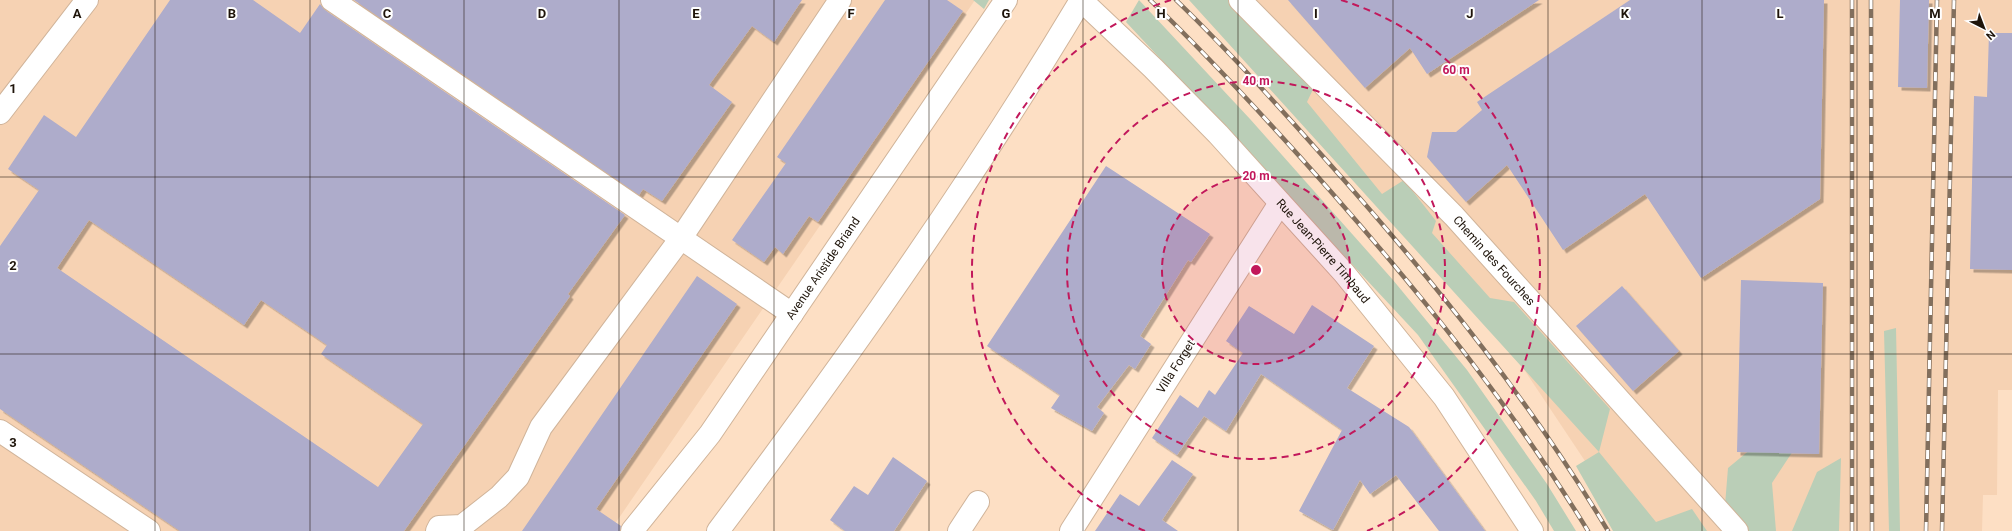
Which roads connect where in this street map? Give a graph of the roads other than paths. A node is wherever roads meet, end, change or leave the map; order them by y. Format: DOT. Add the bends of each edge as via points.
graph roads {
  1 [pos="86,0"];
  2 [pos="332,0"];
  3 [pos="840,0"];
  4 [pos="1006,0"];
  5 [pos="1081,0"];
  6 [pos="1240,0"];
  7 [pos="0,113"];
  8 [pos="1280,202"];
  9 [pos="681,238"];
  10 [pos="792,314"];
  11 [pos="0,431"];
  12 [pos="978,502"];
  13 [pos="149,531"];
  14 [pos="437,531"];
  15 [pos="632,531"];
  16 [pos="718,531"];
  17 [pos="959,531"];
  18 [pos="1072,531"];
  19 [pos="1532,531"];
  20 [pos="1736,531"];
  1 -- 7 [label="street"];
  2 -- 9 [label="street"];
  3 -- 9 [label="street"];
  4 -- 10 [label="street, Avenue Aristide Briand"];
  5 -- 8 [label="street, Rue Jean-Pierre Timbaud" via="1153,68"];
  5 -- 16 [label="street" via="962,189 884,304"];
  6 -- 20 [label="street, Chemin des Fourches" via="1454,216"];
  8 -- 18 [label="street, Villa Forget"];
  8 -- 19 [label="street, Rue Jean-Pierre Timbaud" via="1354,285 1444,397"];
  9 -- 10 [label="street"];
  9 -- 14 [label="street" via="541,427 518,477 462,526 440,527"];
  10 -- 15 [label="street, Avenue Aristide Briand" via="710,434"];
  11 -- 13 [label="street"];
  12 -- 17 [label="street"];
}
